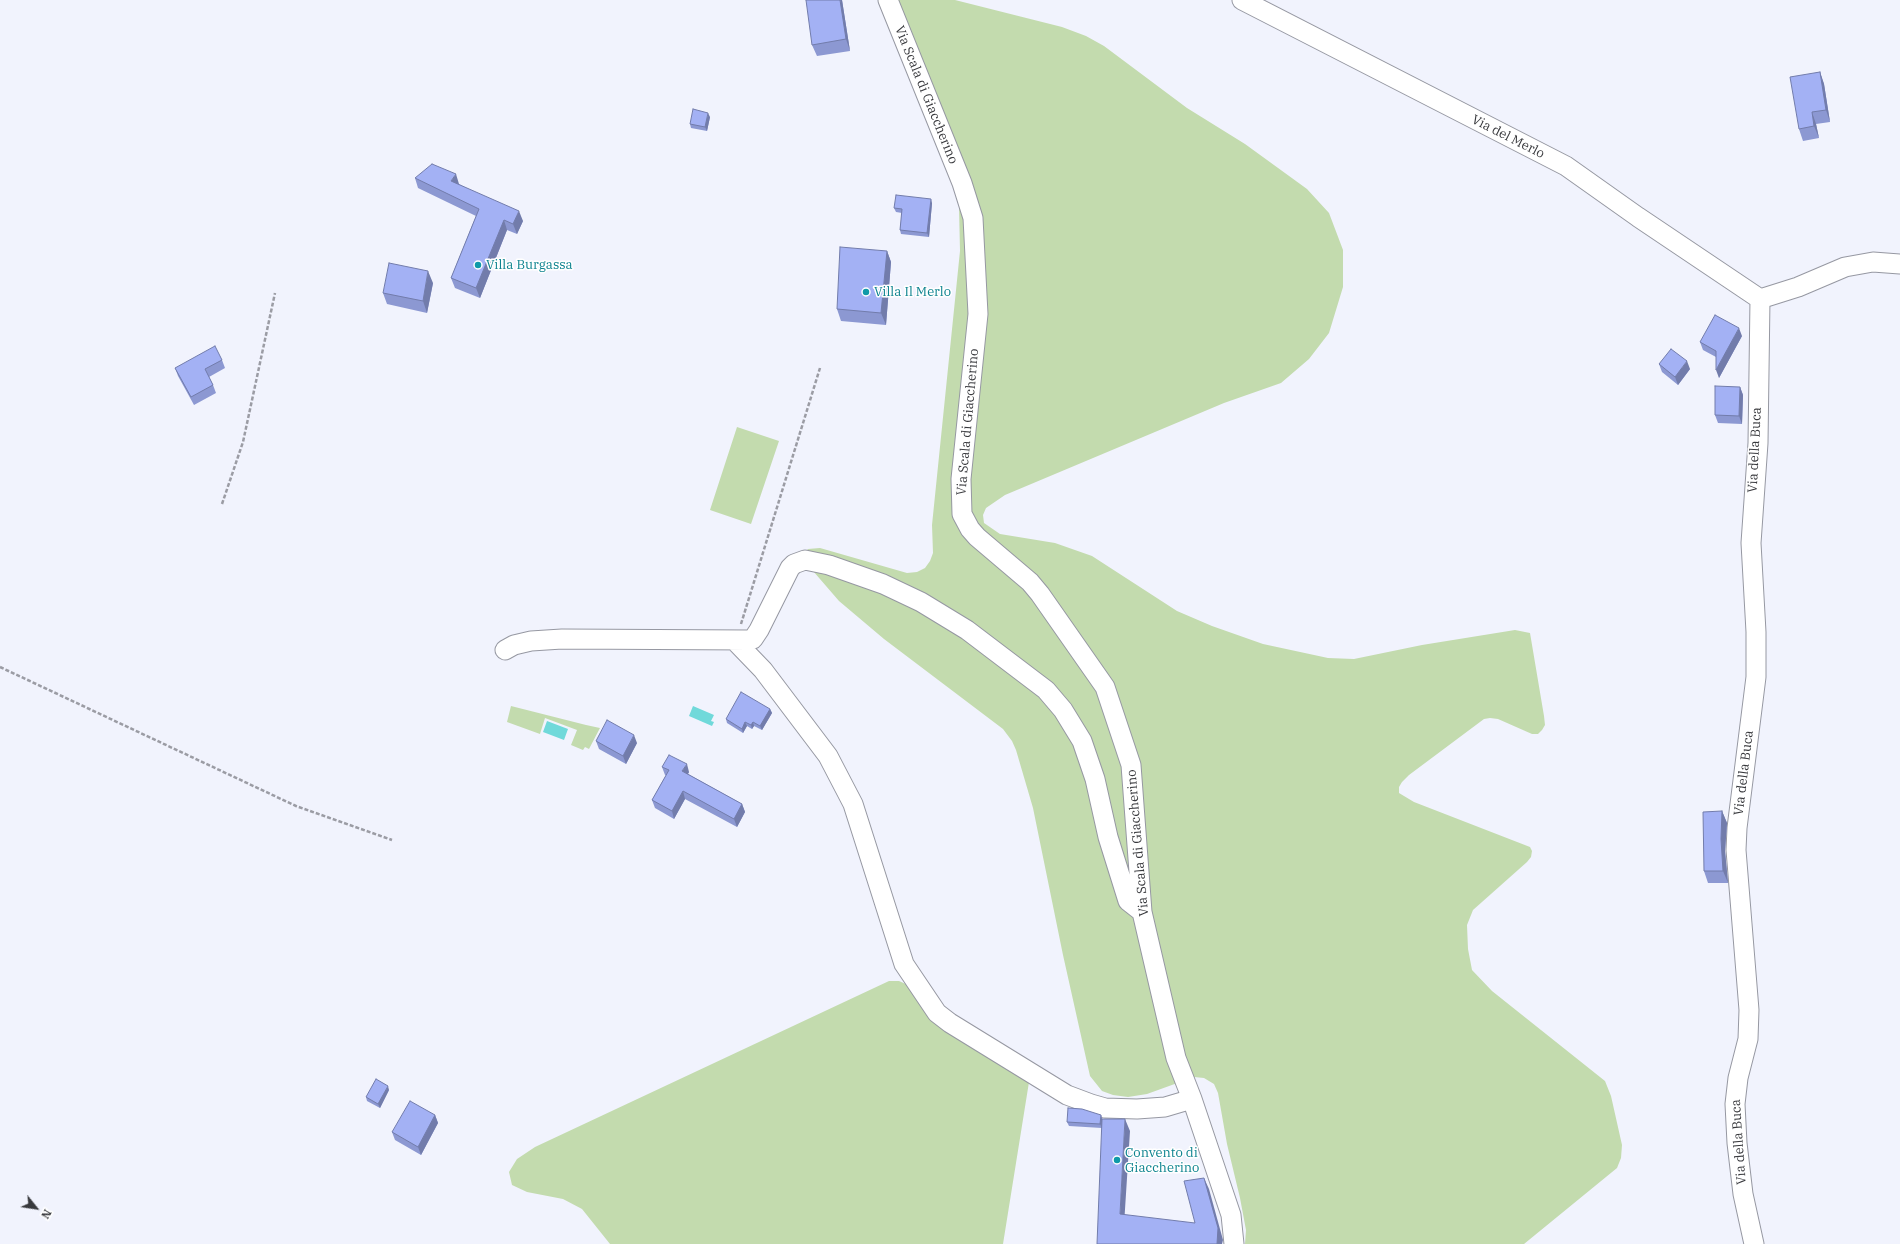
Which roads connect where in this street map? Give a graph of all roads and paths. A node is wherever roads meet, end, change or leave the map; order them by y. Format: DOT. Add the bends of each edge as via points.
graph roads {
  1 [pos="888,0"];
  2 [pos="1242,0"];
  3 [pos="1900,264"];
  4 [pos="275,293"];
  5 [pos="1760,299"];
  6 [pos="820,368"];
  7 [pos="222,504"];
  8 [pos="735,641"];
  9 [pos="505,650"];
  10 [pos="0,667"];
  11 [pos="392,840"];
  12 [pos="1142,912"];
  13 [pos="1192,1099"];
  14 [pos="1234,1244"];
  15 [pos="1754,1244"];
  1 -- 12 [label="street, Via Scala di Giaccherino" via="962,183 973,218 978,314 961,479 962,514 977,537 1030,582 1040,594 1105,687 1131,765"];
  2 -- 5 [label="street, Via del Merlo" via="1566,166"];
  3 -- 5 [label="street" via="1873,262 1845,267 1798,287"];
  4 -- 7 [label="path" via="243,442"];
  5 -- 15 [label="street, Via della Buca" via="1758,443 1751,543 1756,664 1736,850 1749,1010 1748,1039 1738,1078 1735,1104 1743,1194"];
  6 -- 8 [label="path"];
  8 -- 9 [label="street" via="562,639 531,641"];
  8 -- 12 [label="street" via="748,640 757,635 790,568 805,560 829,565 883,584 921,602 967,630 1046,690 1063,710 1082,741 1095,779 1108,837 1128,901"];
  8 -- 13 [label="street" via="764,670 828,756 853,804 904,964 937,1013 1067,1095 1091,1104 1105,1108 1137,1109 1164,1107"];
  10 -- 11 [label="path" via="296,806"];
  12 -- 13 [label="street, Via Scala di Giaccherino" via="1176,1058"];
  13 -- 14 [label="street, Via Scala di Giaccherino" via="1231,1214"];
}
